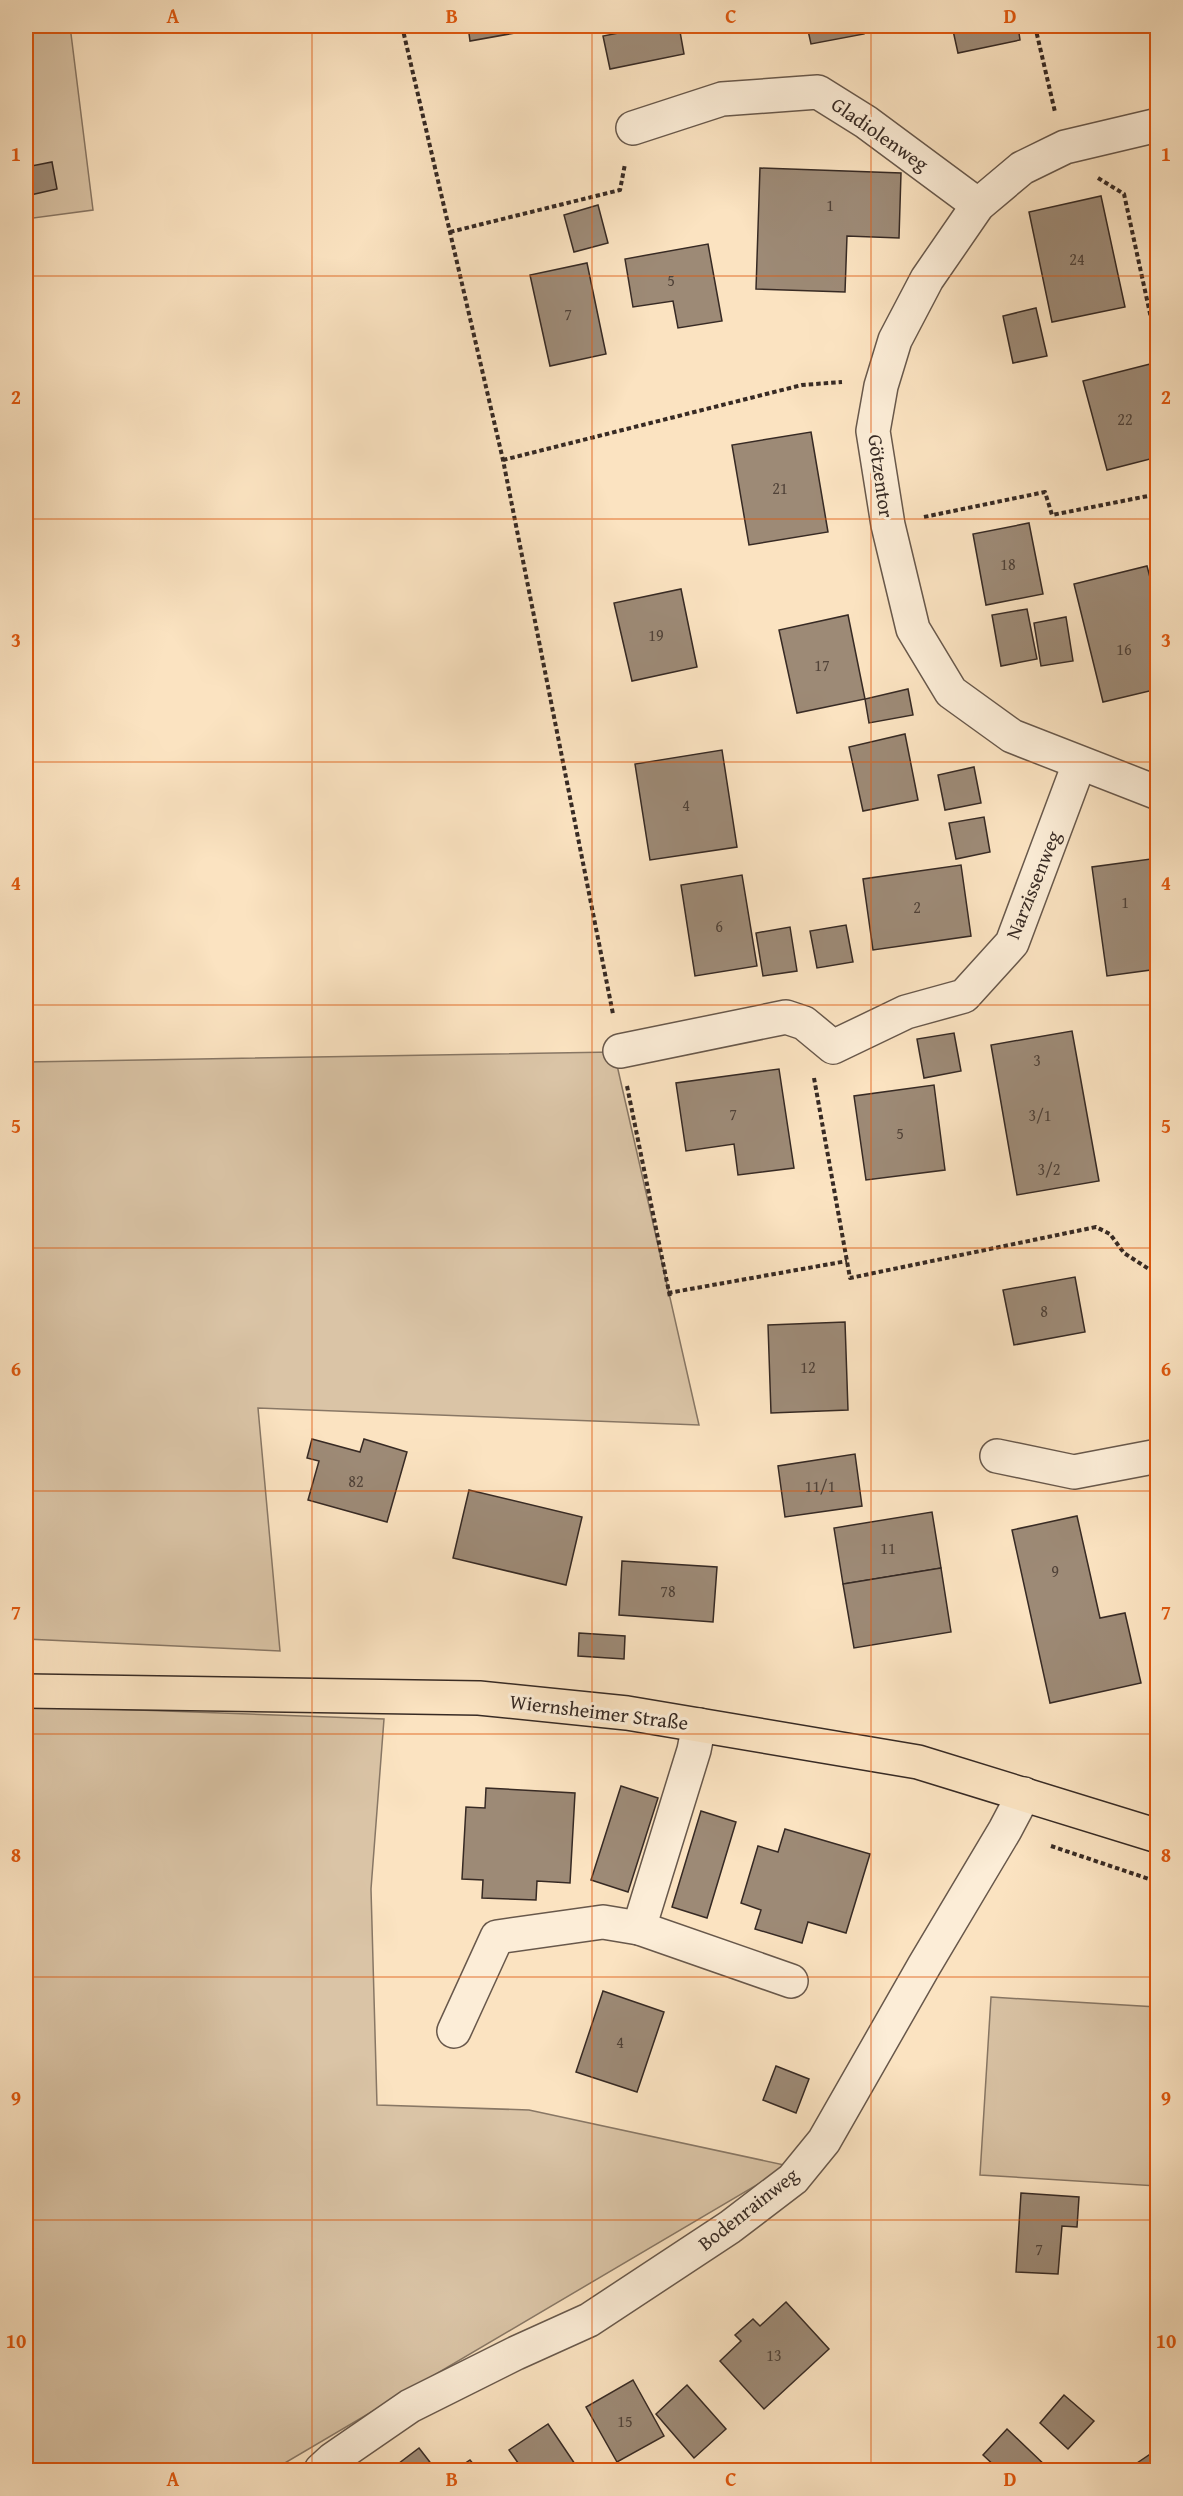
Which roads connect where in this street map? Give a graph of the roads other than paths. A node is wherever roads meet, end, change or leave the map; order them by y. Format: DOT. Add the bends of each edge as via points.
graph roads {
  1 [pos="1158,125"];
  2 [pos="633,128"];
  3 [pos="978,205"];
  4 [pos="1079,764"];
  5 [pos="1158,793"];
  6 [pos="620,1051"];
  7 [pos="997,1456"];
  8 [pos="1158,1456"];
  9 [pos="26,1691"];
  10 [pos="699,1725"];
  11 [pos="1024,1794"];
  12 [pos="1158,1836"];
  13 [pos="639,1928"];
  14 [pos="791,1981"];
  15 [pos="454,2031"];
  16 [pos="321,2470"];
  1 -- 3 [label="street, Götzentor" via="1065,147 1022,168"];
  2 -- 3 [label="street, Gladiolenweg" via="722,99 818,92 866,122"];
  3 -- 4 [label="street, Götzentor" via="927,279 895,340 881,386 873,431 888,525 913,629 951,692 1012,736"];
  4 -- 5 [label="street, Götzentor"];
  4 -- 6 [label="street, Narzissenweg" via="1012,943 964,996 906,1012 833,1047 804,1023 786,1017"];
  7 -- 8 [label="street" via="1074,1472"];
  9 -- 10 [label="main road, Wiernsheimer Straße" via="478,1698 627,1713"];
  10 -- 11 [label="main road, Wiernsheimer Straße" via="918,1762"];
  10 -- 13 [label="street"];
  11 -- 12 [label="main road, Wiernsheimer Straße"];
  11 -- 16 [label="street, Bodenrainweg" via="824,2140 793,2180 730,2228 589,2320 410,2406"];
  13 -- 14 [label="street"];
  13 -- 15 [label="street" via="603,1922 497,1937"];
}
